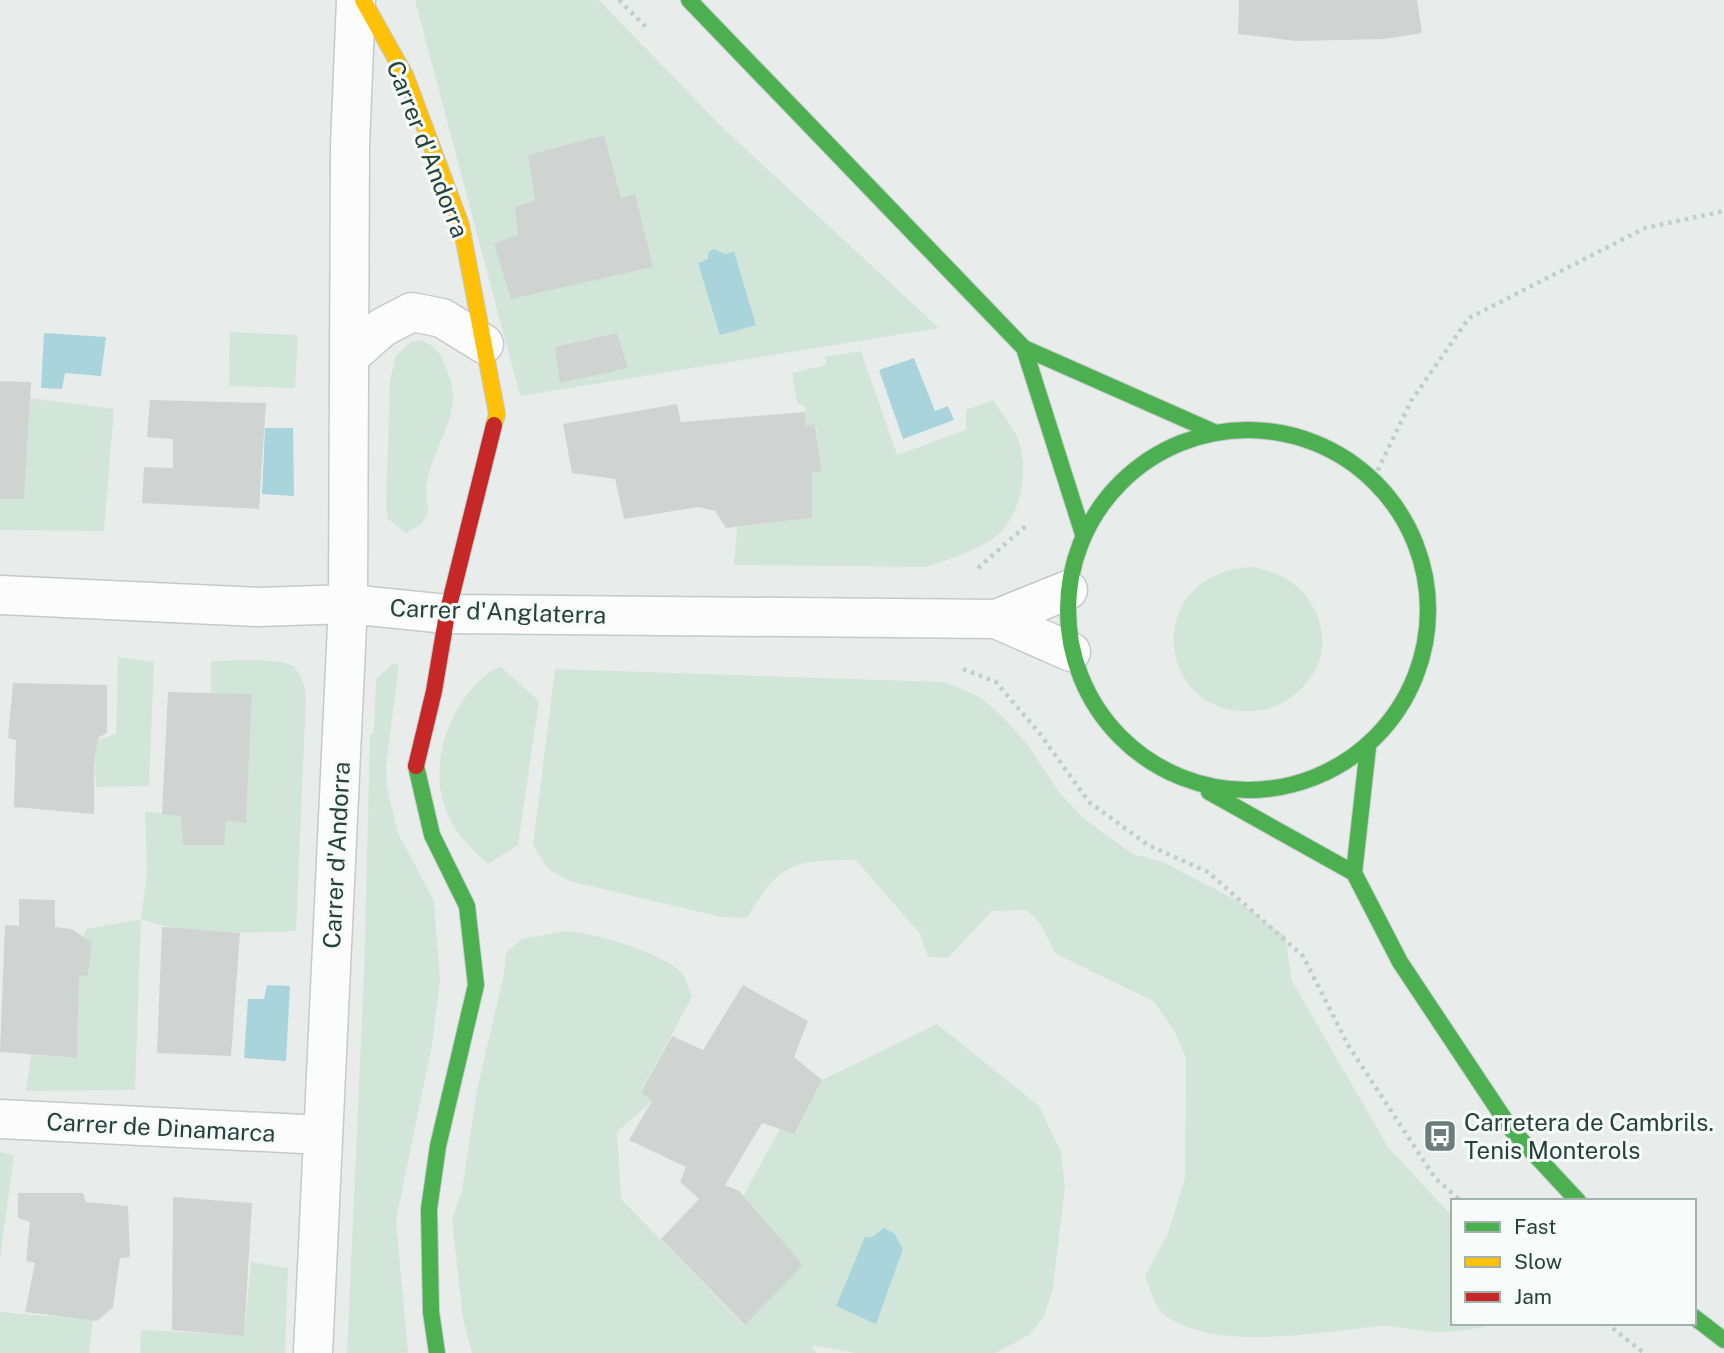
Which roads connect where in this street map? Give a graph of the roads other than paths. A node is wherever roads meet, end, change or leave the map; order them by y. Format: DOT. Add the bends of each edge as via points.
graph roads {
  1 [pos="356,0"];
  2 [pos="363,0"];
  3 [pos="689,0"];
  4 [pos="484,344"];
  5 [pos="1024,348"];
  6 [pos="349,357"];
  7 [pos="1214,432"];
  8 [pos="1083,534"];
  9 [pos="1068,590"];
  10 [pos="0,595"];
  11 [pos="348,604"];
  12 [pos="447,614"];
  13 [pos="996,619"];
  14 [pos="1071,652"];
  15 [pos="1368,747"];
  16 [pos="1193,783"];
  17 [pos="1354,873"];
  18 [pos="0,1119"];
  19 [pos="323,1135"];
  20 [pos="1576,1199"];
  21 [pos="1696,1319"];
  22 [pos="1724,1340"];
  23 [pos="313,1353"];
  24 [pos="437,1353"];
  1 -- 6 [label="street, Carrer d'Andorra"];
  2 -- 4 [label="main road, Carrer d'Andorra" via="406,77 461,225"];
  3 -- 5 [label="main road"];
  4 -- 6 [label="street" via="442,318 412,312 383,327"];
  4 -- 12 [label="main road, Carrer d'Andorra" via="497,414"];
  5 -- 7 [label="main road"];
  5 -- 8 [label="main road"];
  6 -- 11 [label="street, Carrer d'Andorra"];
  7 -- 8 [label="main road" via="1160,451 1115,487"];
  7 -- 15 [label="main road" via="1272,430 1326,445 1374,478 1409,524 1427,578 1427,640 1407,698"];
  8 -- 9 [label="main road"];
  9 -- 13 [label="street, Carrer d'Anglaterra"];
  9 -- 14 [label="main road"];
  10 -- 11 [label="street, Carrer d'Anglaterra" via="260,607"];
  11 -- 12 [label="street, Carrer d'Anglaterra"];
  11 -- 19 [label="street, Carrer d'Andorra"];
  12 -- 13 [label="street, Carrer d'Anglaterra"];
  12 -- 24 [label="main road, Carrer d'Andorra" via="415,769 432,835 467,906 476,985 438,1146 429,1209 429,1287"];
  13 -- 14 [label="street, Carrer d'Anglaterra"];
  14 -- 16 [label="main road" via="1096,709 1137,754"];
  15 -- 16 [label="main road" via="1314,778 1253,791"];
  15 -- 17 [label="main road"];
  16 -- 17 [label="main road"];
  17 -- 20 [label="main road" via="1400,962 1511,1129"];
  18 -- 19 [label="street, Carrer de Dinamarca"];
  19 -- 23 [label="street, Carrer d'Andorra"];
  21 -- 22 [label="main road"];
}
